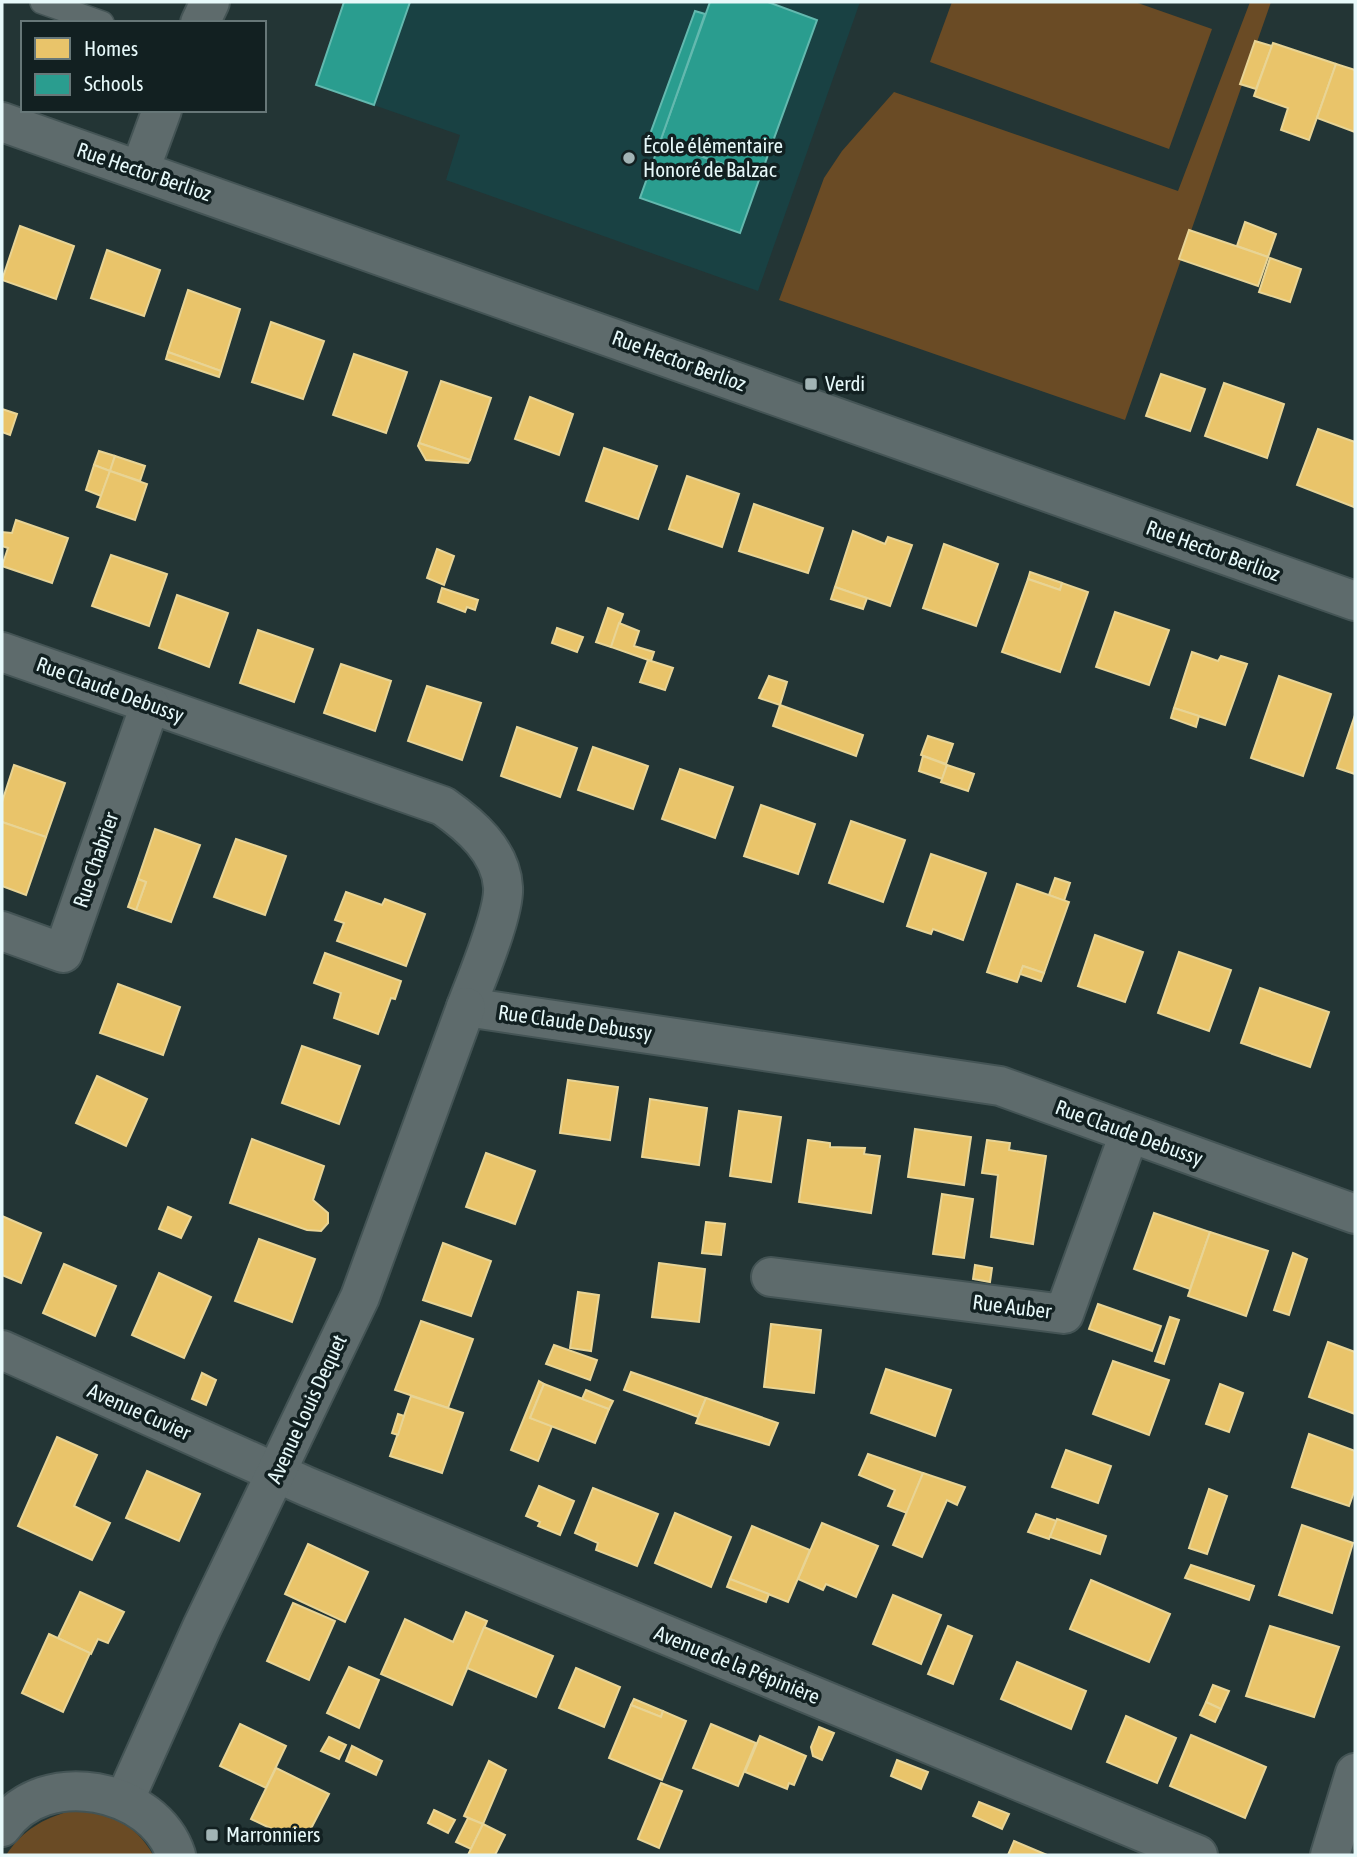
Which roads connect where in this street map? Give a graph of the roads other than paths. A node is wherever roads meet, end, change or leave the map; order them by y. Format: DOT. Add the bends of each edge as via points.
graph roads {
  1 [pos="42,2"];
  2 [pos="210,2"];
  3 [pos="96,21"];
  4 [pos="201,21"];
  5 [pos="161,112"];
  6 [pos="2,122"];
  7 [pos="139,170"];
  8 [pos="1355,601"];
  9 [pos="2,652"];
  10 [pos="150,705"];
  11 [pos="2,931"];
  12 [pos="466,1007"];
  13 [pos="1129,1134"];
  14 [pos="1355,1214"];
  15 [pos="771,1278"];
  16 [pos="2,1350"];
  17 [pos="277,1473"];
  18 [pos="1355,1773"];
  19 [pos="124,1801"];
  20 [pos="2,1827"];
  21 [pos="176,1855"];
  22 [pos="1198,1855"];
  23 [pos="1330,1855"];
  1 -- 3 [label="lane"];
  2 -- 4 [label="street"];
  5 -- 7 [label="street"];
  6 -- 7 [label="street, Rue Hector Berlioz"];
  7 -- 8 [label="street, Rue Hector Berlioz"];
  9 -- 10 [label="street, Rue Claude Debussy"];
  10 -- 11 [label="street, Rue Chabrier" via="64,953"];
  10 -- 12 [label="street, Rue Claude Debussy" via="443,806 471,826 492,854 503,887"];
  12 -- 13 [label="street, Rue Claude Debussy" via="1000,1086"];
  12 -- 17 [label="street, Avenue Louis Dequet" via="360,1297"];
  13 -- 14 [label="street, Rue Claude Debussy"];
  13 -- 15 [label="street, Rue Auber" via="1064,1314"];
  16 -- 17 [label="street, Avenue Cuvier"];
  17 -- 19 [label="street, Avenue Louis Dequet"];
  17 -- 22 [label="street, Avenue de la Pépinière"];
  18 -- 23 [label="street"];
  19 -- 20 [label="street" via="94,1791 61,1792 31,1803"];
  19 -- 21 [label="street" via="152,1819"];
}
